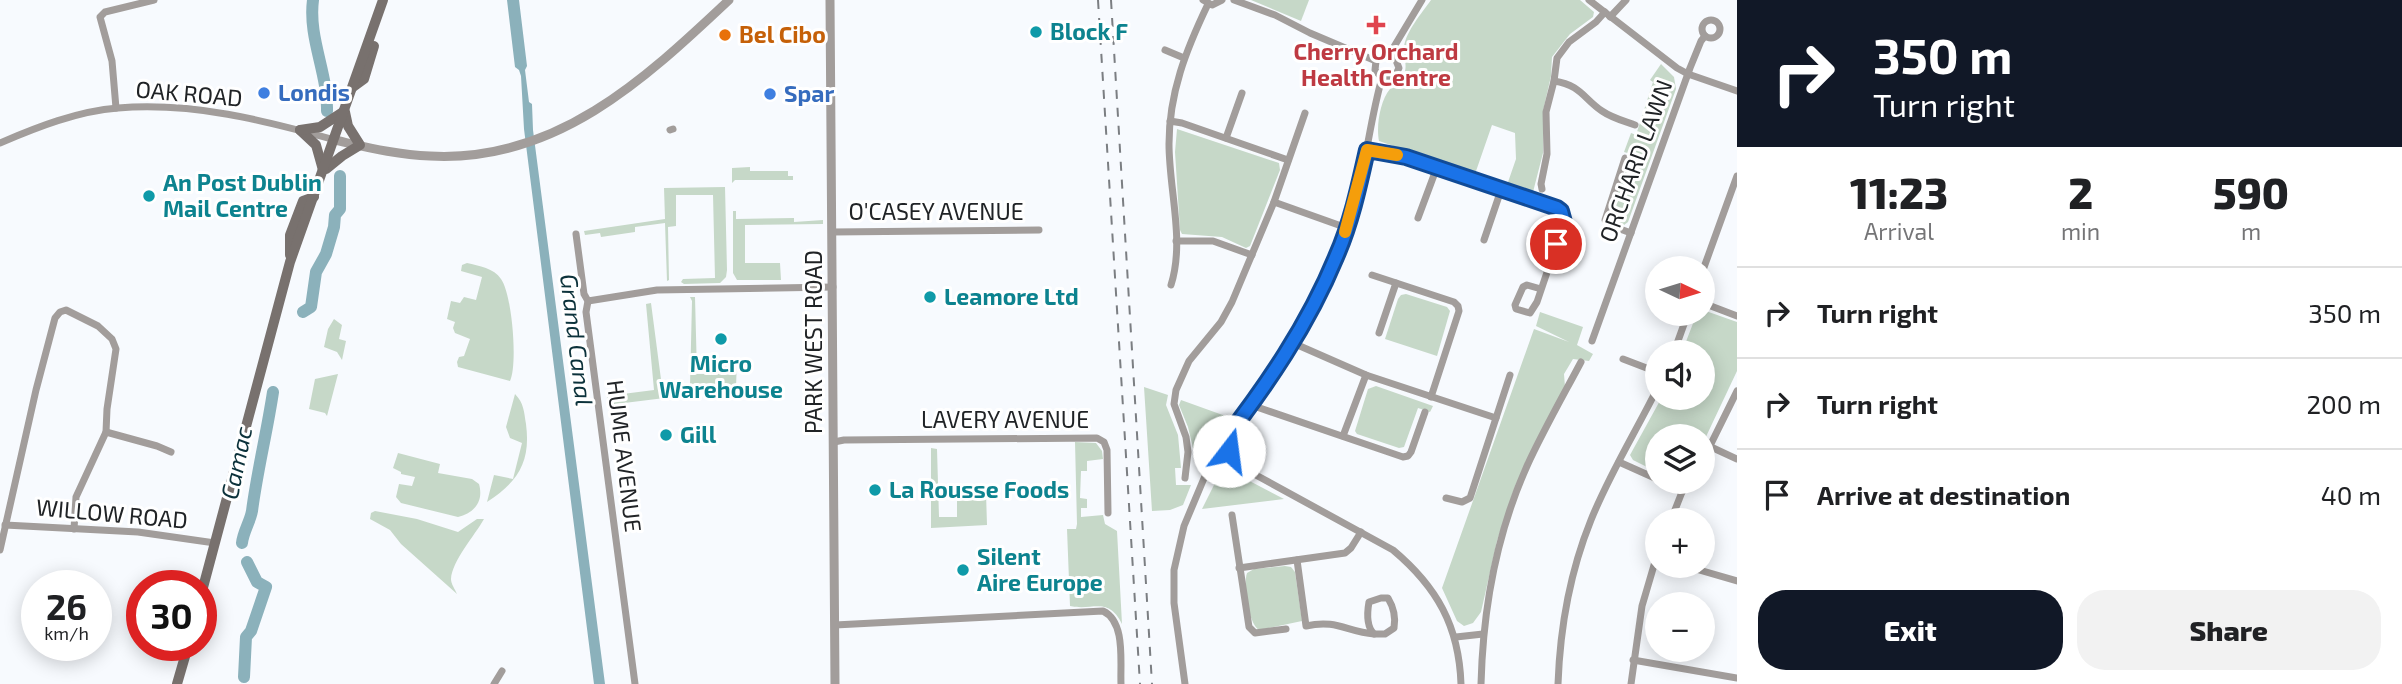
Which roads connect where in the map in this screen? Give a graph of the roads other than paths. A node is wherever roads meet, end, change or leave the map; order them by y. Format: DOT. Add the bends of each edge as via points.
graph roads {
  1 [pos="154,0"];
  2 [pos="383,0"];
  3 [pos="729,0"];
  4 [pos="830,0"];
  5 [pos="1222,0"];
  6 [pos="1234,0"];
  7 [pos="1422,0"];
  8 [pos="1589,0"];
  9 [pos="1626,0"];
  10 [pos="1205,2"];
  11 [pos="1608,15"];
  12 [pos="1705,36"];
  13 [pos="1165,50"];
  14 [pos="1389,55"];
  15 [pos="1184,58"];
  16 [pos="1376,61"];
  17 [pos="1688,74"];
  18 [pos="1382,78"];
  19 [pos="1554,81"];
  20 [pos="1737,91"];
  21 [pos="1242,93"];
  22 [pos="116,108"];
  23 [pos="344,111"];
  24 [pos="1305,113"];
  25 [pos="1170,121"];
  26 [pos="1635,125"];
  27 [pos="300,130"];
  28 [pos="1226,138"];
  29 [pos="335,140"];
  30 [pos="0,143"];
  31 [pos="360,145"];
  32 [pos="1367,150"];
  33 [pos="1288,160"];
  34 [pos="1437,167"];
  35 [pos="1631,167"];
  36 [pos="323,173"];
  37 [pos="1737,176"];
  38 [pos="1542,189"];
  39 [pos="1501,190"];
  40 [pos="1274,202"];
  41 [pos="1418,218"];
  42 [pos="1347,228"];
  43 [pos="1040,230"];
  44 [pos="832,232"];
  45 [pos="1631,233"];
  46 [pos="576,234"];
  47 [pos="1484,240"];
  48 [pos="1176,241"];
  49 [pos="1252,255"];
  50 [pos="1708,256"];
  51 [pos="1372,275"];
  52 [pos="1396,283"];
  53 [pos="1171,285"];
  54 [pos="832,287"];
  55 [pos="1541,289"];
  56 [pos="587,301"];
  57 [pos="1715,308"];
  58 [pos="1737,316"];
  59 [pos="1379,333"];
  60 [pos="1592,341"];
  61 [pos="1293,343"];
  62 [pos="1623,359"];
  63 [pos="1581,362"];
  64 [pos="1645,367"];
  65 [pos="1366,375"];
  66 [pos="1510,375"];
  67 [pos="1737,391"];
  68 [pos="1431,397"];
  69 [pos="1251,405"];
  70 [pos="1646,410"];
  71 [pos="1425,412"];
  72 [pos="1496,418"];
  73 [pos="106,432"];
  74 [pos="1343,436"];
  75 [pos="1715,438"];
  76 [pos="834,442"];
  77 [pos="1222,443"];
  78 [pos="1715,449"];
  79 [pos="171,452"];
  80 [pos="1188,453"];
  81 [pos="1205,456"];
  82 [pos="1737,458"];
  83 [pos="1227,462"];
  84 [pos="1619,462"];
  85 [pos="1210,464"];
  86 [pos="1645,474"];
  87 [pos="1185,478"];
  88 [pos="1446,498"];
  89 [pos="1108,513"];
  90 [pos="1232,515"];
  91 [pos="5,525"];
  92 [pos="74,528"];
  93 [pos="1361,532"];
  94 [pos="215,543"];
  95 [pos="0,550"];
  96 [pos="1297,560"];
  97 [pos="1239,568"];
  98 [pos="208,570"];
  99 [pos="1715,575"];
  100 [pos="1651,578"];
  101 [pos="1737,581"];
  102 [pos="835,625"];
  103 [pos="1286,629"];
  104 [pos="1374,634"];
  105 [pos="1483,634"];
  106 [pos="1455,637"];
  107 [pos="1633,660"];
  108 [pos="184,661"];
  109 [pos="502,671"];
  110 [pos="1737,677"];
  111 [pos="177,684"];
  112 [pos="494,684"];
  113 [pos="635,684"];
  114 [pos="835,684"];
  115 [pos="1121,684"];
  116 [pos="1185,684"];
  117 [pos="1461,684"];
  118 [pos="1481,684"];
  119 [pos="1558,684"];
  120 [pos="1631,684"];
  1 -- 22 [label="street" via="100,17 112,61"];
  2 -- 23 [label="main road" via="364,79 353,87"];
  3 -- 31 [label="street" via="617,98 546,135 509,148 463,156"];
  4 -- 44 [label="street, PARK WEST ROAD"];
  5 -- 10 [label="street" via="1216,5"];
  6 -- 16 [label="street"];
  7 -- 14 [label="street"];
  8 -- 11 [label="street"];
  9 -- 11 [label="street"];
  10 -- 15 [label="street"];
  11 -- 17 [label="street"];
  11 -- 19 [label="street" via="1561,50"];
  12 -- 17 [label="street, ORCHARD LAWN"];
  13 -- 15 [label="street"];
  14 -- 16 [label="street"];
  14 -- 18 [label="street" via="1399,68 1395,76"];
  15 -- 25 [label="street"];
  16 -- 18 [label="street" via="1375,70"];
  17 -- 20 [label="street"];
  17 -- 45 [label="street, ORCHARD LAWN"];
  18 -- 32 [label="street"];
  19 -- 26 [label="street" via="1586,95 1604,113"];
  19 -- 38 [label="street" via="1546,112"];
  21 -- 28 [label="street"];
  22 -- 27 [label="street, OAK ROAD" via="171,106"];
  22 -- 30 [label="street, OAK ROAD" via="55,121"];
  23 -- 27 [label="main road" via="320,127"];
  23 -- 29 [label="main road"];
  23 -- 31 [label="main road"];
  24 -- 33 [label="street"];
  25 -- 28 [label="street"];
  25 -- 48 [label="street"];
  27 -- 29 [label="street, OAK ROAD"];
  27 -- 36 [label="main road" via="316,145"];
  28 -- 33 [label="street"];
  29 -- 31 [label="street"];
  29 -- 36 [label="main road"];
  31 -- 36 [label="main road"];
  32 -- 34 [label="street"];
  32 -- 42 [label="street"];
  33 -- 40 [label="street"];
  34 -- 39 [label="street"];
  34 -- 41 [label="street"];
  35 -- 45 [label="street" via="1624,161 1605,220"];
  36 -- 94 [label="main road" via="290,262"];
  37 -- 50 [label="street"];
  39 -- 47 [label="street"];
  39 -- 55 [label="street" via="1557,208 1564,217"];
  40 -- 42 [label="street"];
  40 -- 49 [label="street"];
  42 -- 61 [label="street"];
  43 -- 44 [label="street, O'CASEY AVENUE"];
  44 -- 54 [label="street, PARK WEST ROAD"];
  45 -- 60 [label="street, ORCHARD LAWN"];
  46 -- 56 [label="street, HUME AVENUE"];
  48 -- 49 [label="street" via="1213,241"];
  48 -- 53 [label="street"];
  49 -- 80 [label="street" via="1226,315 1194,353 1177,390 1174,404"];
  51 -- 52 [label="street"];
  52 -- 59 [label="street"];
  52 -- 68 [label="street" via="1458,306"];
  54 -- 56 [label="street" via="657,290"];
  54 -- 76 [label="street, PARK WEST ROAD"];
  56 -- 113 [label="street, HUME AVENUE"];
  57 -- 58 [label="street"];
  61 -- 65 [label="street"];
  61 -- 69 [label="street"];
  62 -- 64 [label="street"];
  63 -- 105 [label="street" via="1526,467 1489,589"];
  65 -- 68 [label="street"];
  65 -- 74 [label="street"];
  66 -- 72 [label="street"];
  67 -- 75 [label="street"];
  68 -- 72 [label="street"];
  69 -- 74 [label="street"];
  69 -- 77 [label="street"];
  70 -- 84 [label="street"];
  71 -- 74 [label="street" via="1408,456"];
  72 -- 88 [label="street" via="1470,498 1461,502"];
  73 -- 79 [label="street"];
  73 -- 91 [label="street" via="115,344 83,317 60,312 36,390"];
  73 -- 92 [label="street" via="76,497"];
  76 -- 89 [label="street, LAVERY AVENUE" via="1098,438 1107,450"];
  76 -- 102 [label="street, PARK WEST ROAD"];
  77 -- 81 [label="street" via="1210,444"];
  77 -- 83 [label="street" via="1229,451"];
  78 -- 82 [label="street"];
  80 -- 81 [label="street"];
  80 -- 87 [label="street"];
  81 -- 85 [label="street"];
  83 -- 85 [label="street" via="1219,467"];
  83 -- 93 [label="street"];
  84 -- 86 [label="street"];
  84 -- 119 [label="street" via="1591,520 1569,591"];
  85 -- 116 [label="street" via="1184,526 1174,570"];
  90 -- 97 [label="street"];
  91 -- 92 [label="street, WILLOW ROAD"];
  91 -- 95 [label="street"];
  92 -- 94 [label="street, WILLOW ROAD"];
  93 -- 96 [label="street" via="1345,553"];
  93 -- 106 [label="street" via="1393,550 1420,575"];
  94 -- 98 [label="main road"];
  96 -- 97 [label="street"];
  96 -- 104 [label="street" via="1306,626 1340,625"];
  97 -- 103 [label="street" via="1249,627 1255,632"];
  99 -- 101 [label="street"];
  100 -- 107 [label="street"];
  102 -- 114 [label="street, PARK WEST ROAD"];
  102 -- 115 [label="street" via="1103,611 1118,628"];
  104 -- 104 [label="street" via="1368,621 1369,602 1388,598 1394,610 1394,628"];
  105 -- 106 [label="street"];
  105 -- 118 [label="street"];
  106 -- 117 [label="street"];
  107 -- 110 [label="street"];
  107 -- 120 [label="street"];
  108 -- 111 [label="main road"];
  109 -- 112 [label="street"];
}
